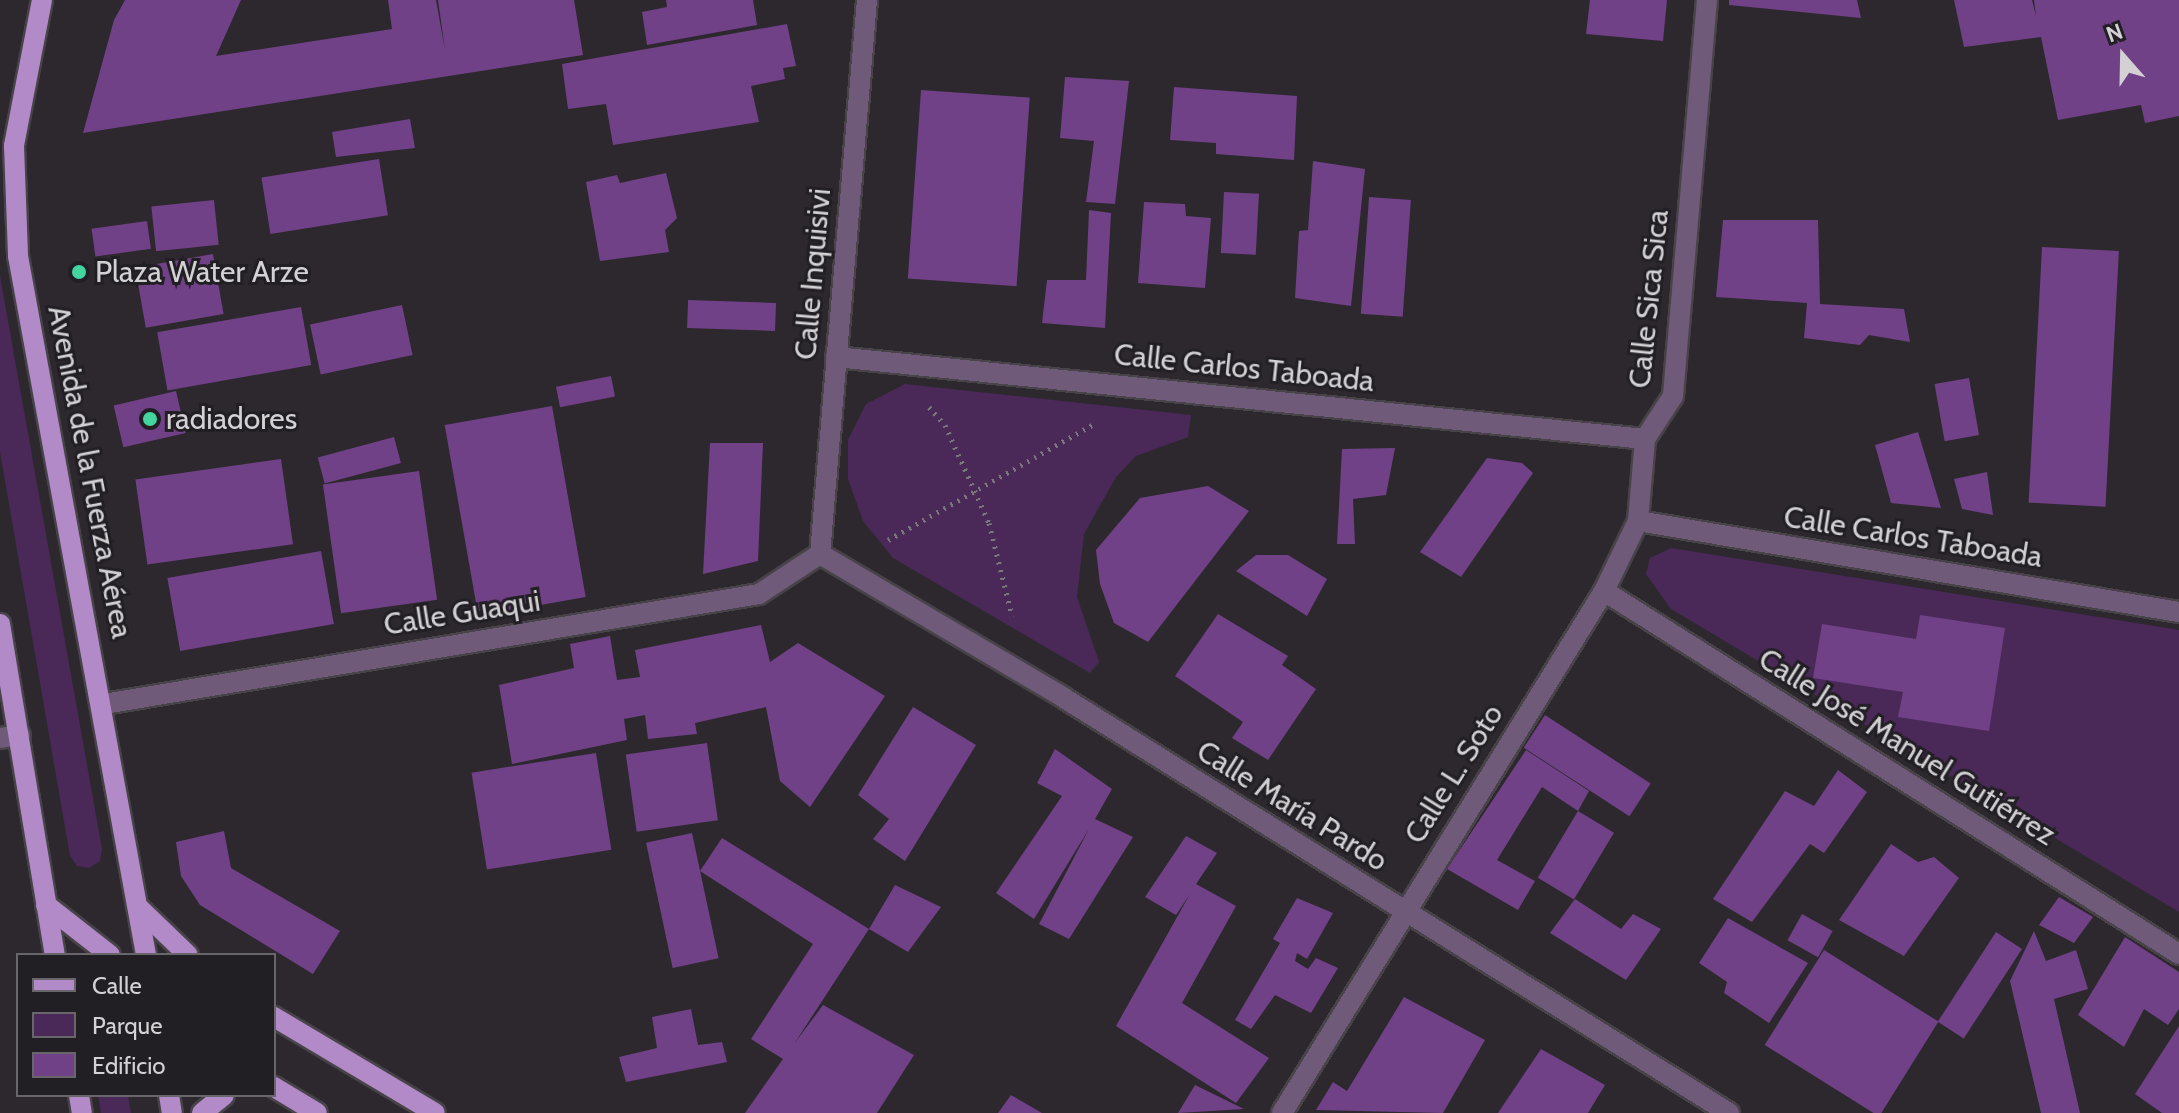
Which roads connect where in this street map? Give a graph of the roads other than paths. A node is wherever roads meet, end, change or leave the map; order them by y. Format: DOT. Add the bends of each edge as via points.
graph roads {
  1 [pos="42,0"];
  2 [pos="867,0"];
  3 [pos="1707,0"];
  4 [pos="836,357"];
  5 [pos="1645,439"];
  6 [pos="1638,521"];
  7 [pos="820,554"];
  8 [pos="1604,591"];
  9 [pos="2179,612"];
  10 [pos="0,624"];
  11 [pos="104,704"];
  12 [pos="10,737"];
  13 [pos="46,905"];
  14 [pos="140,909"];
  15 [pos="1403,912"];
  16 [pos="55,953"];
  17 [pos="107,953"];
  18 [pos="146,953"];
  19 [pos="186,953"];
  20 [pos="2179,954"];
  21 [pos="276,1018"];
  22 [pos="276,1088"];
  23 [pos="222,1097"];
  24 [pos="202,1113"];
  25 [pos="317,1113"];
  26 [pos="435,1113"];
  27 [pos="1282,1113"];
  28 [pos="1729,1113"];
  1 -- 11 [label="main road, Avenida de la Fuerza Aérea" via="14,146 18,256"];
  2 -- 4 [label="street, Calle Inquisivi"];
  3 -- 5 [label="street, Calle Sica Sica" via="1673,396"];
  4 -- 5 [label="street, Calle Carlos Taboada"];
  4 -- 7 [label="street, Calle Inquisivi"];
  5 -- 6 [label="street, Calle Sica Sica"];
  6 -- 8 [label="street, Calle Sica Sica"];
  6 -- 9 [label="street, Calle Carlos Taboada"];
  7 -- 11 [label="street, Calle Guaqui" via="759,594"];
  7 -- 15 [label="street, Calle María Pardo" via="1064,698"];
  8 -- 15 [label="street, Calle L. Soto"];
  8 -- 20 [label="street, Calle José Manuel Gutiérrez"];
  10 -- 12 [label="main road"];
  11 -- 14 [label="main road, Avenida de la Fuerza Aérea"];
  12 -- 13 [label="main road"];
  13 -- 16 [label="main road"];
  13 -- 17 [label="main road"];
  14 -- 18 [label="main road, Avenida de la Fuerza Aérea"];
  14 -- 19 [label="main road"];
  15 -- 27 [label="street, Calle L. Soto"];
  15 -- 28 [label="street, Calle María Pardo"];
  21 -- 26 [label="main road"];
  22 -- 25 [label="main road"];
  23 -- 24 [label="main road"];
}
